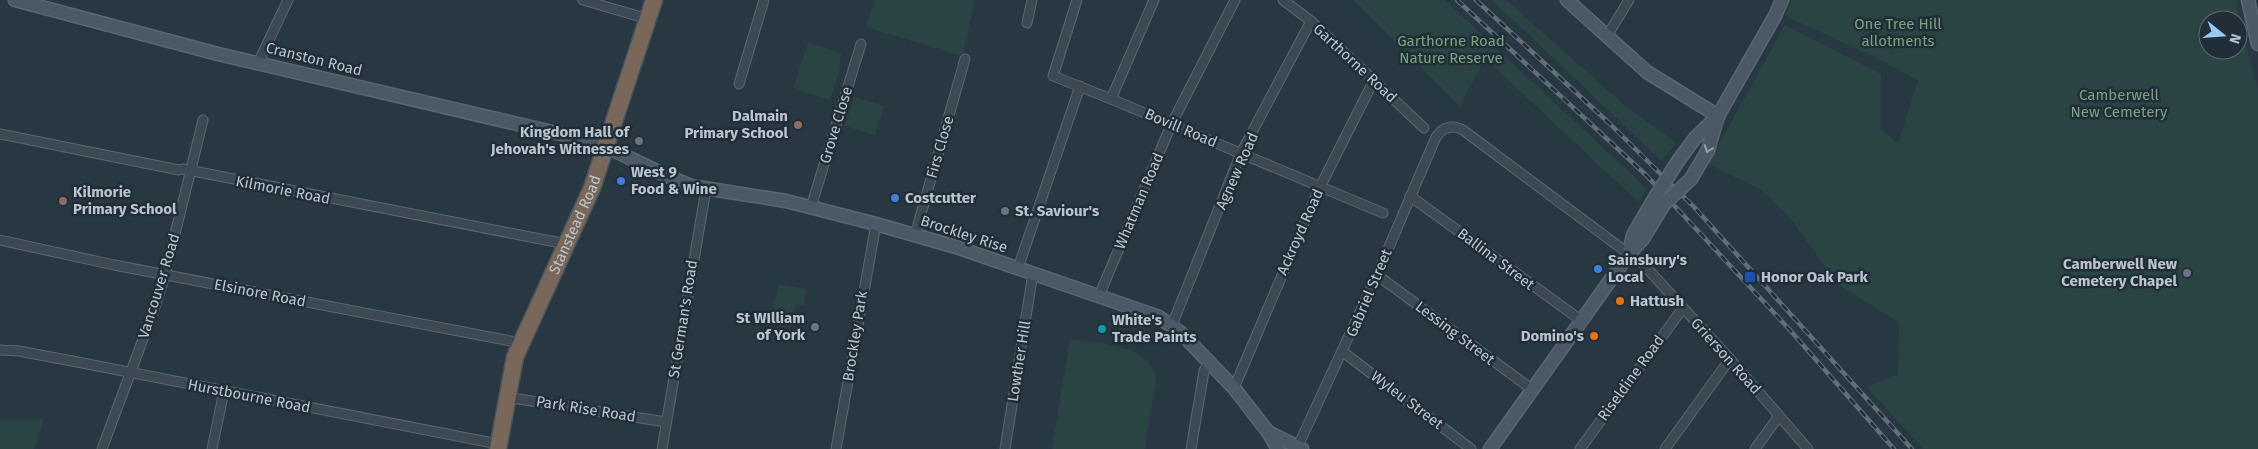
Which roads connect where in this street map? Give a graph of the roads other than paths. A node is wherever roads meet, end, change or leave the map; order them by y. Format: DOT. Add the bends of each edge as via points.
graph roads {
  1 [pos="15,0"];
  2 [pos="288,0"];
  3 [pos="583,0"];
  4 [pos="654,0"];
  5 [pos="764,0"];
  6 [pos="1032,0"];
  7 [pos="1078,0"];
  8 [pos="1154,0"];
  9 [pos="1236,0"];
  10 [pos="1283,0"];
  11 [pos="1567,0"];
  12 [pos="1629,0"];
  13 [pos="1782,0"];
  14 [pos="2248,0"];
  15 [pos="648,19"];
  16 [pos="2255,19"];
  17 [pos="1311,21"];
  18 [pos="1027,23"];
  19 [pos="1608,36"];
  20 [pos="861,44"];
  21 [pos="2258,44"];
  22 [pos="965,59"];
  23 [pos="258,62"];
  24 [pos="1374,80"];
  25 [pos="739,84"];
  26 [pos="1080,86"];
  27 [pos="1111,99"];
  28 [pos="1718,116"];
  29 [pos="203,120"];
  30 [pos="1171,124"];
  31 [pos="1424,128"];
  32 [pos="0,134"];
  33 [pos="606,147"];
  34 [pos="1241,153"];
  35 [pos="190,172"];
  36 [pos="1320,186"];
  37 [pos="706,189"];
  38 [pos="1410,196"];
  39 [pos="1659,202"];
  40 [pos="811,207"];
  41 [pos="1383,213"];
  42 [pos="876,224"];
  43 [pos="914,234"];
  44 [pos="0,240"];
  45 [pos="566,244"];
  46 [pos="1629,254"];
  47 [pos="1643,264"];
  48 [pos="1018,268"];
  49 [pos="1033,273"];
  50 [pos="165,275"];
  51 [pos="1377,275"];
  52 [pos="1098,296"];
  53 [pos="1683,308"];
  54 [pos="1582,321"];
  55 [pos="1172,325"];
  56 [pos="521,343"];
  57 [pos="0,350"];
  58 [pos="1343,352"];
  59 [pos="1730,359"];
  60 [pos="1209,362"];
  61 [pos="131,373"];
  62 [pos="1234,388"];
  63 [pos="1533,390"];
  64 [pos="224,391"];
  65 [pos="506,397"];
  66 [pos="1779,416"];
  67 [pos="666,422"];
  68 [pos="1268,432"];
  69 [pos="498,446"];
  70 [pos="1300,448"];
  71 [pos="102,449"];
  72 [pos="212,449"];
  73 [pos="662,449"];
  74 [pos="836,449"];
  75 [pos="1004,449"];
  76 [pos="1191,449"];
  77 [pos="1278,449"];
  78 [pos="1471,449"];
  79 [pos="1490,449"];
  80 [pos="1580,449"];
  81 [pos="1665,449"];
  82 [pos="1754,449"];
  83 [pos="1808,449"];
  1 -- 23 [label="main road, Cranston Road"];
  2 -- 23 [label="street"];
  3 -- 15 [label="street"];
  4 -- 15 [label="highway, Stanstead Road"];
  5 -- 25 [label="street"];
  6 -- 18 [label="street"];
  7 -- 26 [label="street, Bovill Road" via="1053,76"];
  8 -- 27 [label="street"];
  9 -- 30 [label="street, Whatman Road"];
  10 -- 17 [label="street, Garthorne Road"];
  11 -- 19 [label="main road"];
  12 -- 19 [label="street"];
  13 -- 28 [label="main road"];
  14 -- 16 [label="main road"];
  15 -- 33 [label="highway, Stanstead Road"];
  16 -- 21 [label="main road"];
  17 -- 24 [label="street, Garthorne Road"];
  17 -- 34 [label="street, Agnew Road"];
  19 -- 28 [label="main road" via="1647,72"];
  20 -- 40 [label="street, Grove Close"];
  22 -- 43 [label="street, Firs Close"];
  23 -- 33 [label="main road, Cranston Road"];
  24 -- 31 [label="street, Garthorne Road"];
  24 -- 36 [label="street, Ackroyd Road"];
  26 -- 27 [label="street, Bovill Road"];
  26 -- 48 [label="street"];
  27 -- 30 [label="street, Bovill Road"];
  28 -- 39 [label="main road, bridge" via="1695,138 1678,161"];
  28 -- 39 [label="main road, one-way, bridge" via="1708,150 1691,179"];
  29 -- 35 [label="street, Vancouver Road"];
  30 -- 34 [label="street, Bovill Road"];
  30 -- 52 [label="street, Whatman Road"];
  32 -- 35 [label="street, Kilmorie Road"];
  33 -- 37 [label="main road, Brockley Rise" via="678,181"];
  33 -- 45 [label="highway, Stanstead Road" via="592,188"];
  34 -- 36 [label="street, Bovill Road"];
  34 -- 55 [label="street, Agnew Road"];
  35 -- 45 [label="street, Kilmorie Road"];
  35 -- 50 [label="street, Vancouver Road"];
  36 -- 41 [label="street, Bovill Road"];
  36 -- 62 [label="street, Ackroyd Road"];
  37 -- 40 [label="main road, Brockley Rise"];
  37 -- 67 [label="street, St German's Road"];
  38 -- 46 [label="street, Gabriel Street" via="1440,132 1448,127 1463,130"];
  38 -- 51 [label="street, Gabriel Street"];
  38 -- 54 [label="street, Ballina Street"];
  39 -- 46 [label="main road" via="1642,240"];
  40 -- 42 [label="main road, Brockley Rise"];
  42 -- 43 [label="main road, Brockley Rise"];
  42 -- 74 [label="street, Brockley Park"];
  43 -- 48 [label="main road, Brockley Rise"];
  44 -- 50 [label="street, Elsinore Road"];
  45 -- 56 [label="highway, Stanstead Road"];
  46 -- 54 [label="main road"];
  47 -- 53 [label="street, Grierson Road"];
  48 -- 49 [label="main road, Brockley Rise"];
  49 -- 52 [label="main road, Brockley Rise"];
  49 -- 75 [label="street, Lowther Hill"];
  50 -- 56 [label="street, Elsinore Road"];
  50 -- 61 [label="street, Vancouver Road"];
  51 -- 58 [label="street, Gabriel Street"];
  51 -- 63 [label="street, Lessing Street"];
  52 -- 55 [label="main road, Brockley Rise" via="1159,317"];
  53 -- 59 [label="street, Grierson Road"];
  53 -- 80 [label="street, Riseldine Road"];
  54 -- 63 [label="main road"];
  55 -- 60 [label="main road, Brockley Rise"];
  56 -- 65 [label="highway, Stanstead Road"];
  57 -- 61 [label="street, Hurstbourne Road"];
  58 -- 70 [label="street, Gabriel Street"];
  58 -- 78 [label="street, Wyleu Street"];
  59 -- 66 [label="street, Grierson Road"];
  59 -- 81 [label="street"];
  60 -- 62 [label="main road, Brockley Rise"];
  60 -- 76 [label="street" via="1204,371"];
  61 -- 64 [label="street, Hurstbourne Road"];
  61 -- 71 [label="street, Vancouver Road"];
  62 -- 68 [label="main road, Brockley Rise"];
  63 -- 79 [label="main road"];
  64 -- 69 [label="street, Hurstbourne Road"];
  64 -- 72 [label="street"];
  65 -- 67 [label="street, Park Rise Road"];
  65 -- 69 [label="highway, Stanstead Road"];
  66 -- 82 [label="street"];
  66 -- 83 [label="street, Grierson Road"];
  67 -- 73 [label="street, St German's Road"];
  68 -- 70 [label="main road"];
  68 -- 77 [label="main road, Brockley Rise"];
}
